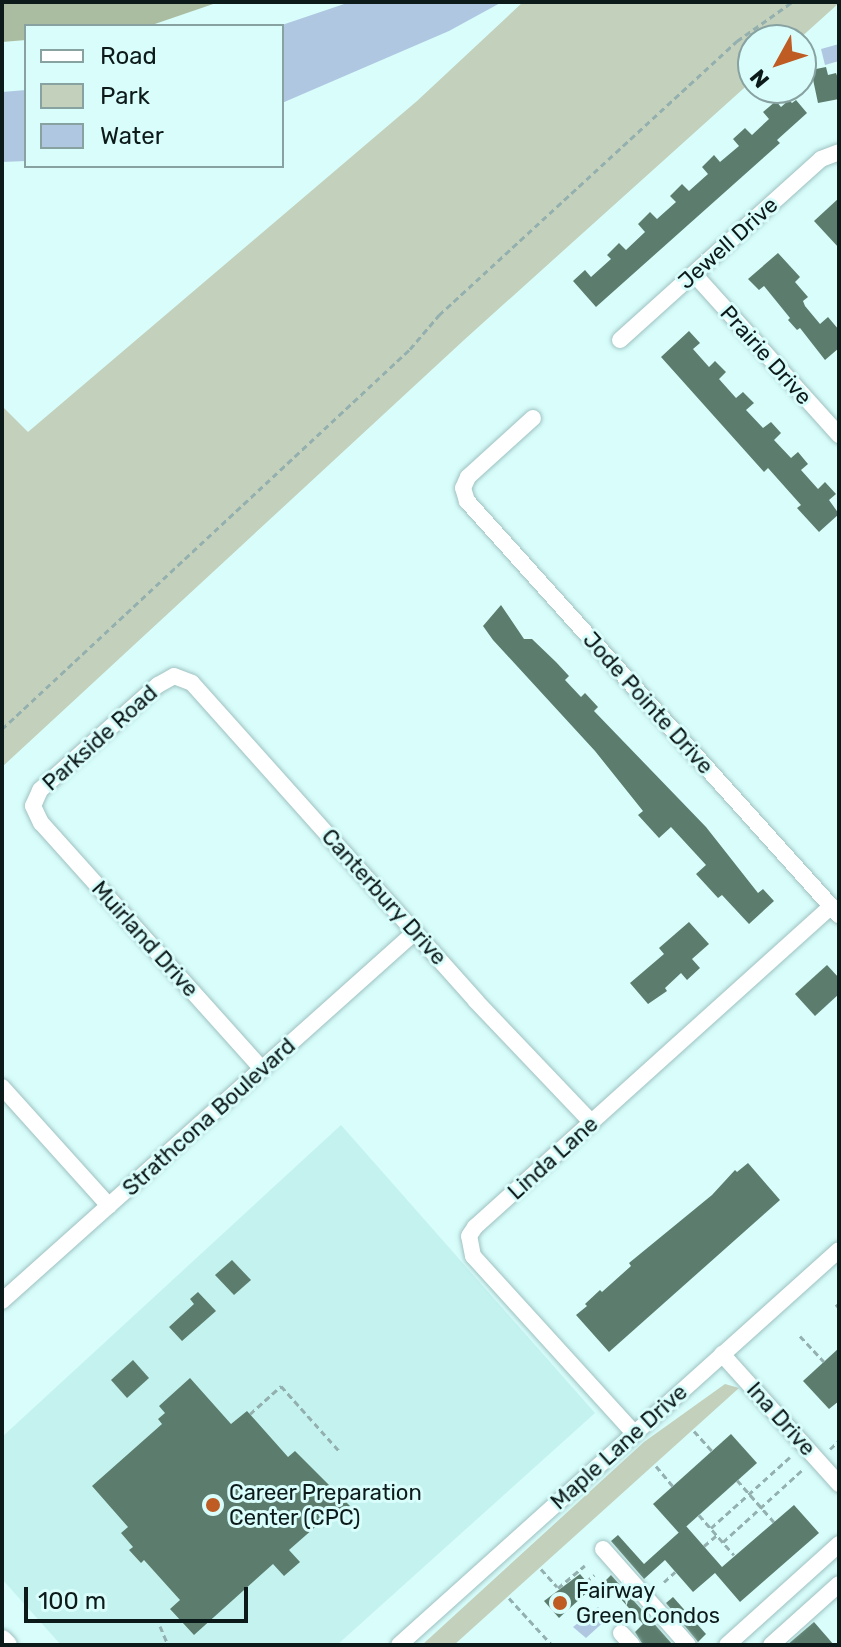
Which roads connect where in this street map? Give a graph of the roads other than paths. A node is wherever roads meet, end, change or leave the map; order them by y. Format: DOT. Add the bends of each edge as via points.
graph roads {
  1 [pos="839,152"];
  2 [pos="694,274"];
  3 [pos="620,340"];
  4 [pos="533,418"];
  5 [pos="839,435"];
  6 [pos="174,676"];
  7 [pos="33,806"];
  8 [pos="835,910"];
  9 [pos="415,932"];
  10 [pos="262,1069"];
  11 [pos="2,1087"];
  12 [pos="592,1123"];
  13 [pos="109,1206"];
  14 [pos="839,1250"];
  15 [pos="2,1301"];
  16 [pos="722,1354"];
  17 [pos="634,1433"];
  18 [pos="839,1484"];
  19 [pos="839,1544"];
  20 [pos="603,1549"];
  21 [pos="839,1584"];
  22 [pos="2,1640"];
  23 [pos="7,1645"];
  24 [pos="399,1645"];
  25 [pos="688,1645"];
  26 [pos="727,1645"];
  27 [pos="771,1645"];
  1 -- 2 [label="street, Jewell Drive" via="821,159"];
  2 -- 3 [label="street, Jewell Drive"];
  2 -- 5 [label="street, Prairie Drive"];
  4 -- 8 [label="street, Jode Pointe Drive" via="468,477 463,488 467,501"];
  6 -- 7 [label="street, Parkside Road" via="40,790"];
  6 -- 9 [label="street, Canterbury Drive" via="192,683"];
  7 -- 10 [label="street, Muirland Drive" via="41,823"];
  8 -- 12 [label="street, Linda Lane"];
  9 -- 10 [label="street, Strathcona Boulevard"];
  9 -- 12 [label="street, Canterbury Drive"];
  10 -- 13 [label="street, Strathcona Boulevard"];
  11 -- 13 [label="street"];
  12 -- 17 [label="street, Linda Lane" via="475,1227 469,1246"];
  13 -- 15 [label="street, Strathcona Boulevard"];
  14 -- 16 [label="street, Maple Lane Drive"];
  16 -- 17 [label="street, Maple Lane Drive"];
  16 -- 18 [label="street, Ina Drive"];
  17 -- 24 [label="street, Maple Lane Drive"];
  19 -- 26 [label="street"];
  20 -- 25 [label="street"];
  21 -- 27 [label="street"];
  22 -- 23 [label="main road"];
}
